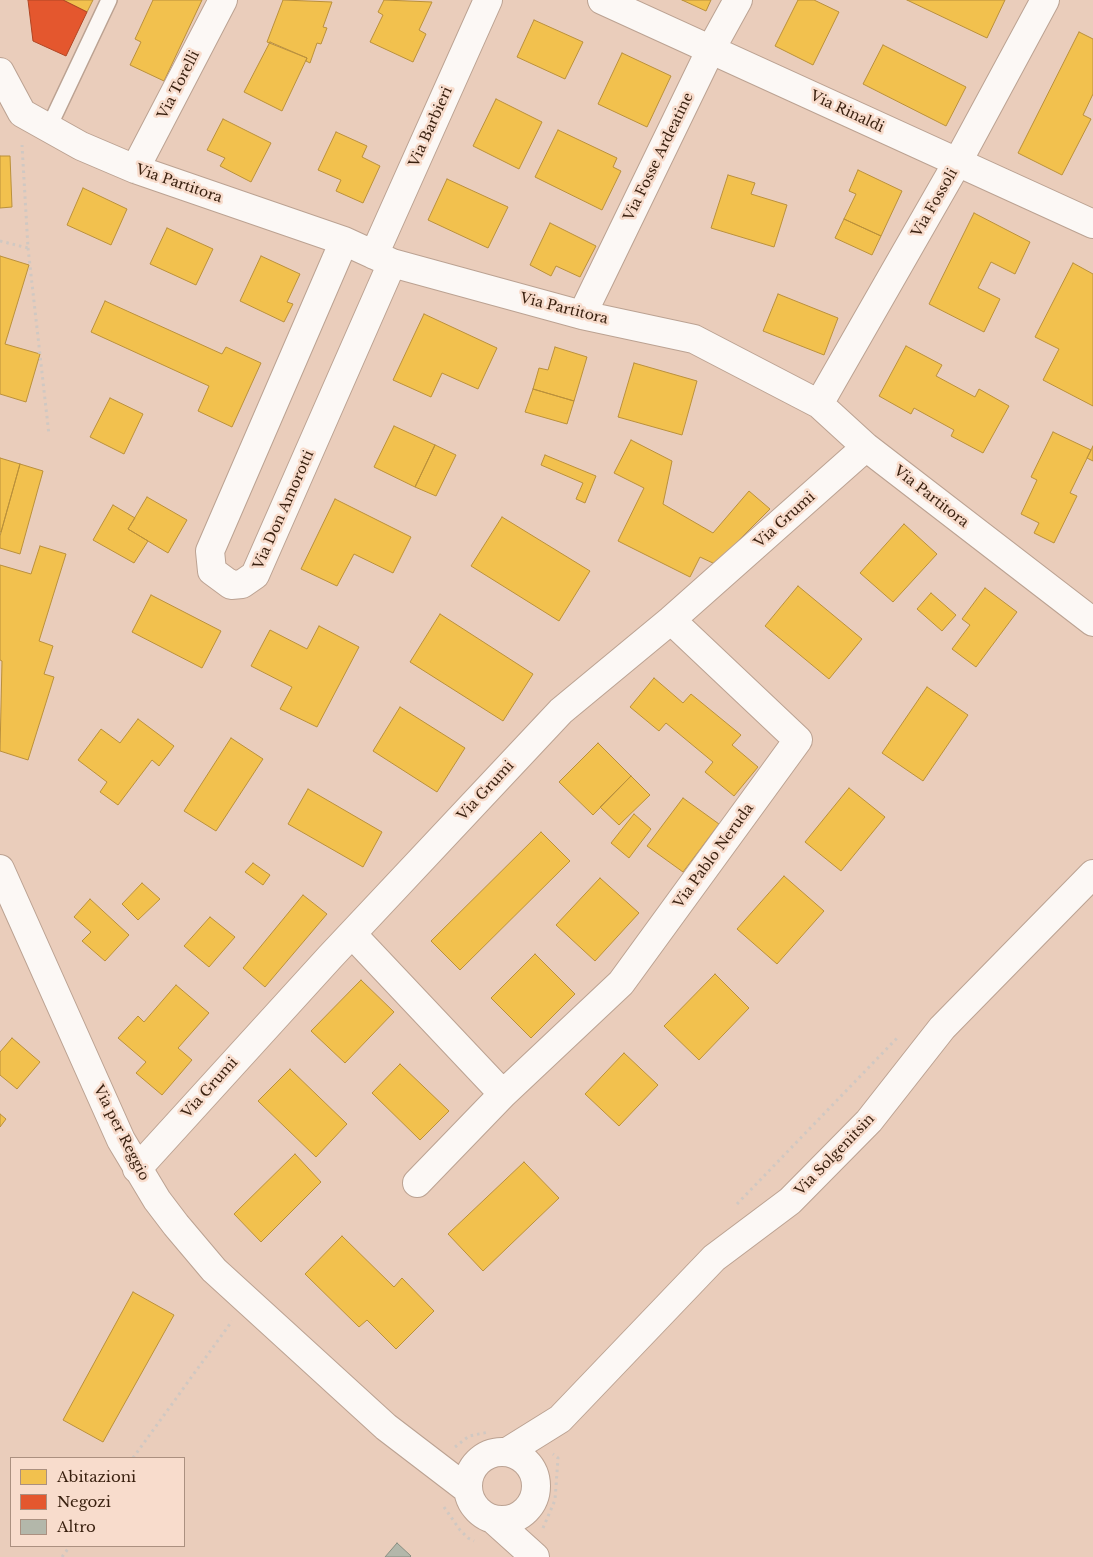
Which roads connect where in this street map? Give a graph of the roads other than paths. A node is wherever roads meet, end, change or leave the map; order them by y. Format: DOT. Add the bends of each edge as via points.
graph roads {
  1 [pos="109,0"];
  2 [pos="223,0"];
  3 [pos="488,0"];
  4 [pos="602,0"];
  5 [pos="738,0"];
  6 [pos="1045,0"];
  7 [pos="711,49"];
  8 [pos="0,72"];
  9 [pos="48,129"];
  10 [pos="958,163"];
  11 [pos="135,170"];
  12 [pos="1093,224"];
  13 [pos="344,241"];
  14 [pos="383,259"];
  15 [pos="582,315"];
  16 [pos="819,404"];
  17 [pos="866,448"];
  18 [pos="671,620"];
  19 [pos="1093,622"];
  20 [pos="0,869"];
  21 [pos="1093,874"];
  22 [pos="352,934"];
  23 [pos="503,1094"];
  24 [pos="137,1168"];
  25 [pos="417,1183"];
  26 [pos="560,1418"];
  27 [pos="499,1442"];
  28 [pos="478,1460"];
  29 [pos="446,1464"];
  30 [pos="467,1489"];
  31 [pos="533,1493"];
  32 [pos="494,1520"];
  33 [pos="539,1550"];
  1 -- 9 [label="lane"];
  2 -- 11 [label="street, Via Torelli"];
  3 -- 14 [label="street, Via Barbieri"];
  4 -- 7 [label="street, Via Rinaldi"];
  5 -- 7 [label="street, Via Fosse Ardeatine"];
  6 -- 10 [label="street, Via Fossoli"];
  7 -- 10 [label="street, Via Rinaldi"];
  7 -- 15 [label="street, Via Fosse Ardeatine"];
  8 -- 9 [label="street, Via Partitora" via="22,113"];
  9 -- 11 [label="street, Via Partitora"];
  10 -- 12 [label="street, Via Rinaldi"];
  10 -- 16 [label="street, Via Fossoli"];
  11 -- 13 [label="street, Via Partitora"];
  13 -- 14 [label="street, Via Partitora"];
  13 -- 14 [label="street, Via Don Amorotti" via="210,551 212,571 231,585 242,584 255,575"];
  14 -- 15 [label="street, Via Partitora"];
  15 -- 16 [label="street, Via Partitora" via="694,339"];
  16 -- 17 [label="street, Via Partitora"];
  17 -- 18 [label="street, Via Grumi"];
  17 -- 19 [label="street, Via Partitora"];
  18 -- 22 [label="street, Via Grumi" via="561,711"];
  18 -- 23 [label="street, Via Pablo Neruda" via="798,740 621,983"];
  20 -- 24 [label="street, Via per Reggio"];
  21 -- 26 [label="street, Via Solgenitsin" via="942,1028 869,1122 790,1201 714,1258"];
  22 -- 23 [label="street"];
  22 -- 24 [label="street, Via Grumi"];
  23 -- 25 [label="street, Via Pablo Neruda"];
  24 -- 29 [label="street, Via per Reggio" via="194,1248 247,1300 386,1427 418,1452"];
  26 -- 27 [label="street, Via Solgenitsin"];
  26 -- 31 [label="street, Via Solgenitsin" via="546,1449"];
  27 -- 28 [label="street" via="492,1453"];
  27 -- 31 [label="street" via="523,1458 533,1472"];
  28 -- 29 [label="street"];
  28 -- 30 [label="street"];
  29 -- 30 [label="street, Via per Reggio"];
  30 -- 32 [label="street, Via per Reggio" via="478,1511"];
  31 -- 32 [label="street" via="514,1518"];
  31 -- 33 [label="street"];
  32 -- 33 [label="street, Via per Reggio"];
}
